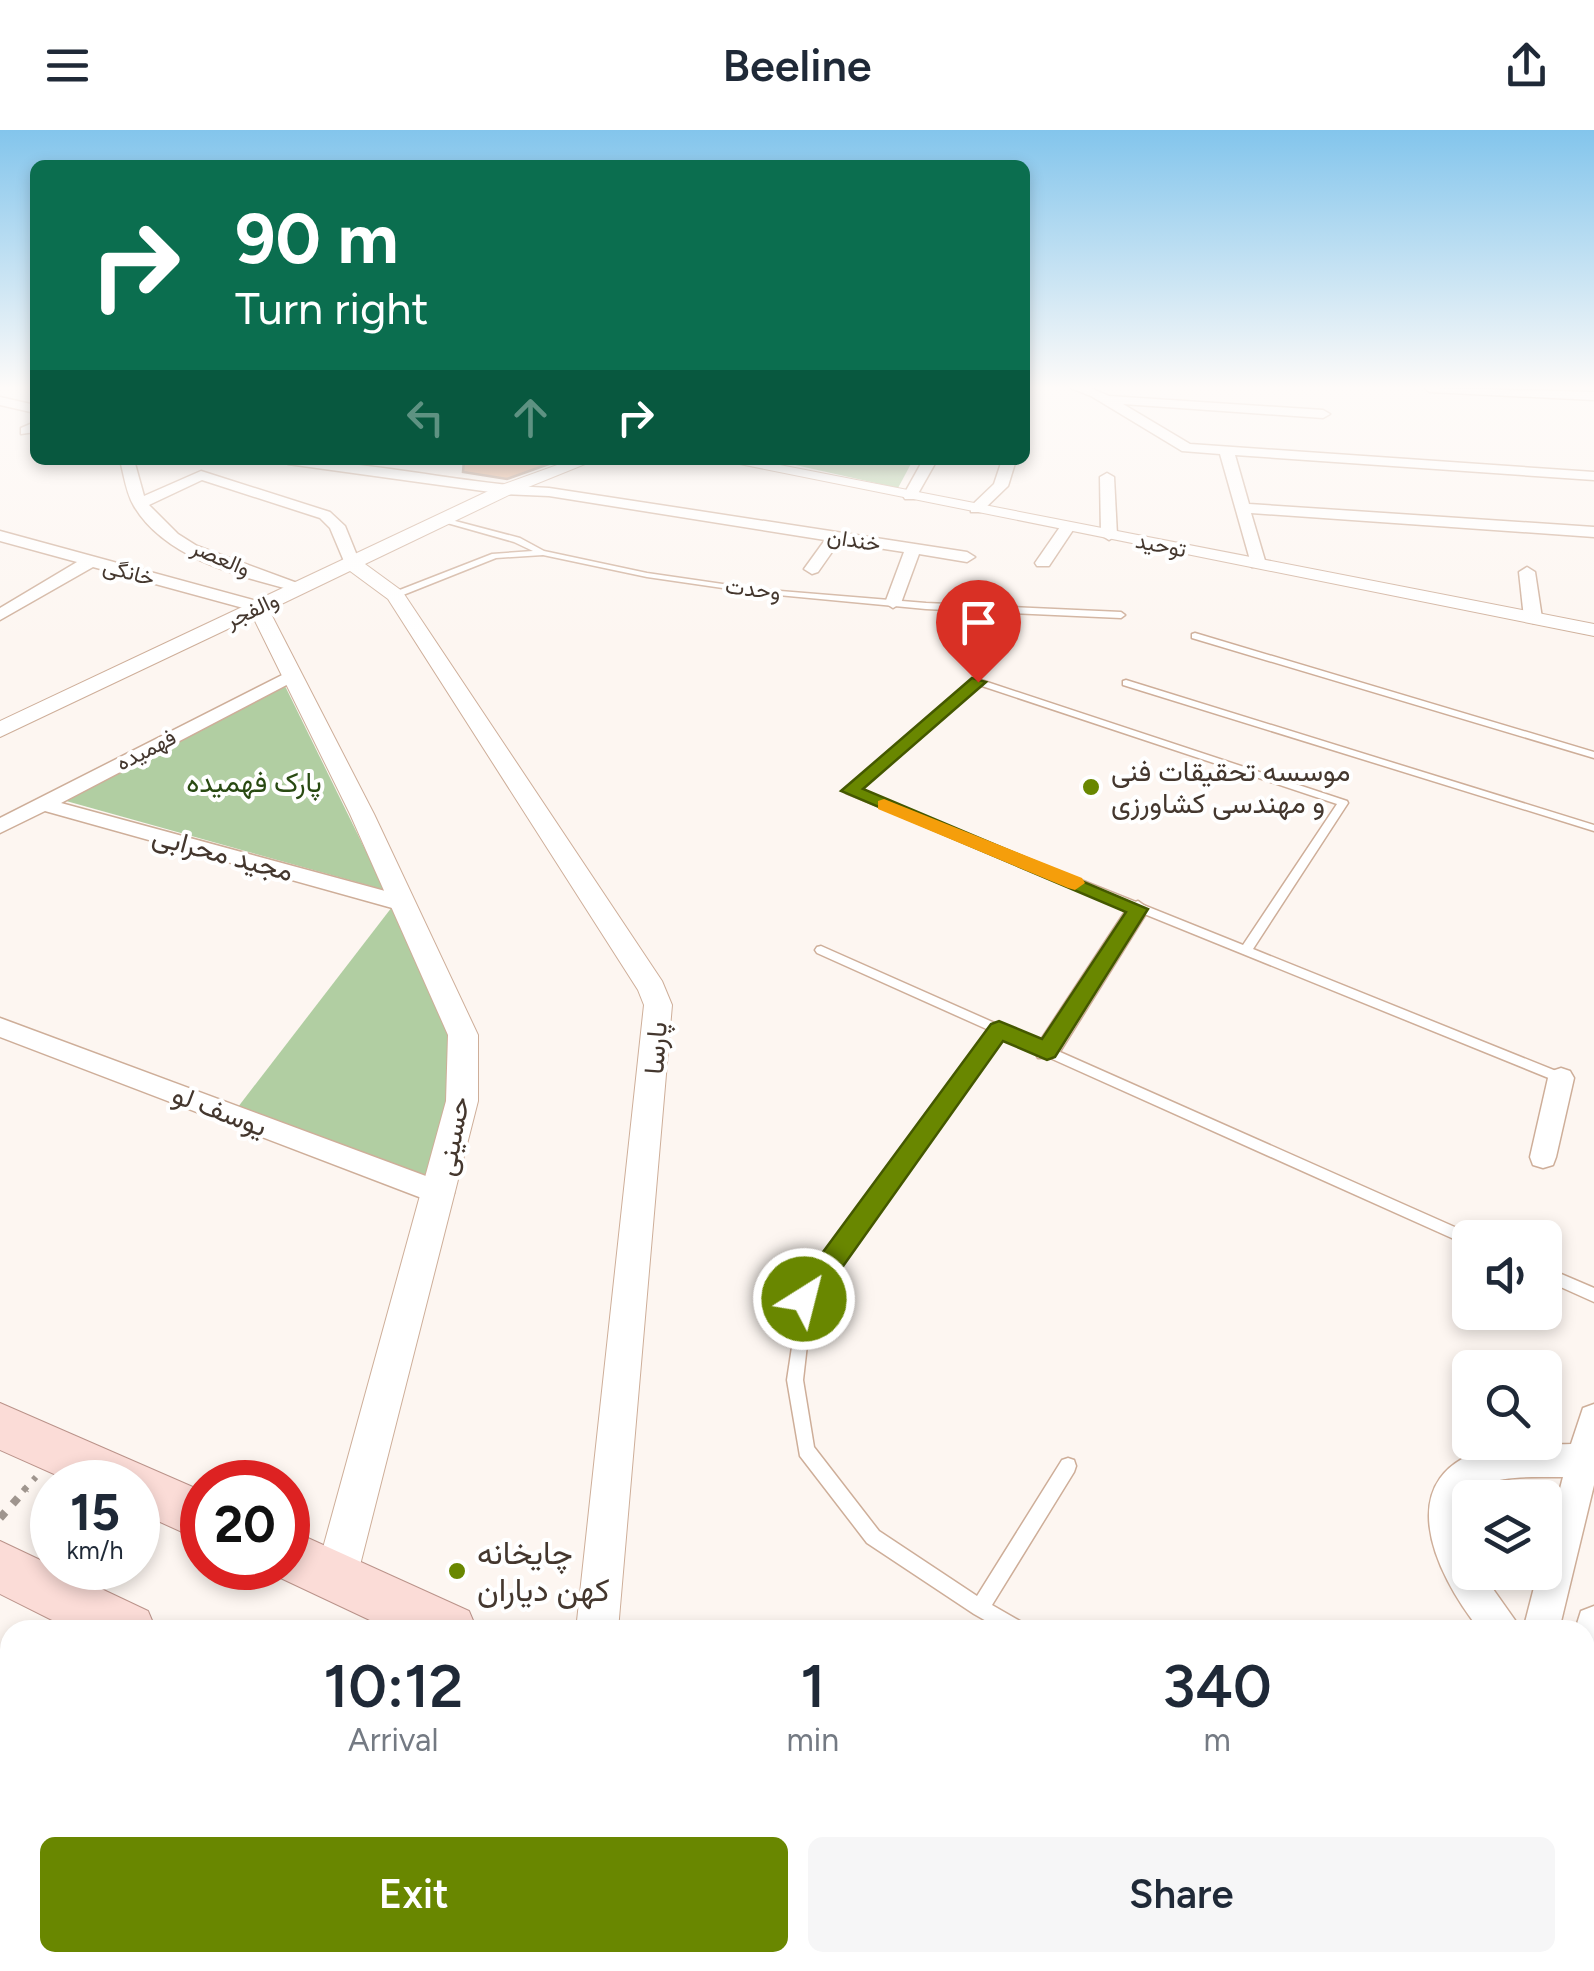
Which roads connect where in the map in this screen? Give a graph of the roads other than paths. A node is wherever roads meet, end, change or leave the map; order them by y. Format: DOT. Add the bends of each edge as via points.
graph roads {
  1 [pos="132,474"];
  2 [pos="389,474"];
  3 [pos="549,474"];
  4 [pos="798,474"];
  5 [pos="922,474"];
  6 [pos="1005,474"];
  7 [pos="1233,474"];
  8 [pos="1564,474"];
  9 [pos="1594,476"];
  10 [pos="1108,477"];
  11 [pos="505,490"];
  12 [pos="910,496"];
  13 [pos="140,504"];
  14 [pos="1243,508"];
  15 [pos="976,509"];
  16 [pos="443,519"];
  17 [pos="1067,527"];
  18 [pos="1594,532"];
  19 [pos="1109,535"];
  20 [pos="0,536"];
  21 [pos="835,537"];
  22 [pos="913,549"];
  23 [pos="543,553"];
  24 [pos="966,558"];
  25 [pos="91,562"];
  26 [pos="352,563"];
  27 [pos="1043,563"];
  28 [pos="1258,564"];
  29 [pos="812,570"];
  30 [pos="1526,572"];
  31 [pos="300,587"];
  32 [pos="395,595"];
  33 [pos="894,603"];
  34 [pos="258,608"];
  35 [pos="1121,615"];
  36 [pos="0,616"];
  37 [pos="1532,618"];
  38 [pos="1594,630"];
  39 [pos="1195,636"];
  40 [pos="292,675"];
  41 [pos="1126,683"];
  42 [pos="6,722"];
  43 [pos="1594,755"];
  44 [pos="43,804"];
  45 [pos="0,826"];
  46 [pos="1594,828"];
  47 [pos="403,903"];
  48 [pos="1138,909"];
  49 [pos="821,950"];
  50 [pos="1245,952"];
  51 [pos="0,1027"];
  52 [pos="999,1030"];
  53 [pos="1047,1051"];
  54 [pos="1561,1078"];
  55 [pos="1542,1157"];
  56 [pos="440,1193"];
  57 [pos="1452,1232"];
  58 [pos="1562,1281"];
  59 [pos="1594,1295"];
  60 [pos="1594,1419"];
  61 [pos="0,1426"];
  62 [pos="76,1460"];
  63 [pos="1584,1460"];
  64 [pos="1068,1466"];
  65 [pos="310,1565"];
  66 [pos="0,1567"];
  67 [pos="336,1577"];
  68 [pos="980,1608"];
  69 [pos="108,1620"];
  70 [pos="428,1620"];
  71 [pos="598,1620"];
  72 [pos="1001,1620"];
  73 [pos="1495,1620"];
  74 [pos="1543,1620"];
  1 -- 13 [label="street"];
  2 -- 11 [label="street, خندان"];
  3 -- 11 [label="street, والفجر"];
  4 -- 12 [label="street, توحید"];
  5 -- 12 [label="street"];
  6 -- 15 [label="street"];
  7 -- 14 [label="street"];
  8 -- 9 [label="street"];
  10 -- 19 [label="street"];
  11 -- 16 [label="street, والفجر"];
  11 -- 21 [label="street, خندان"];
  12 -- 15 [label="street, توحید"];
  13 -- 26 [label="street" via="201,475 325,515 338,526"];
  13 -- 31 [label="street, والعصر" via="161,526 213,558"];
  14 -- 18 [label="street"];
  14 -- 28 [label="street"];
  15 -- 17 [label="street, توحید"];
  16 -- 23 [label="lane"];
  16 -- 26 [label="street, والفجر"];
  17 -- 19 [label="street, توحید"];
  17 -- 27 [label="street"];
  19 -- 28 [label="street, توحید"];
  20 -- 25 [label="street, خانگی"];
  21 -- 22 [label="street, خندان"];
  21 -- 29 [label="street"];
  22 -- 24 [label="street, خندان"];
  22 -- 33 [label="street"];
  23 -- 32 [label="lane, وحدت" via="495,556"];
  23 -- 33 [label="lane, وحدت" via="648,575"];
  25 -- 34 [label="street, خانگی"];
  25 -- 36 [label="street"];
  26 -- 31 [label="street, والفجر"];
  26 -- 32 [label="street, پارسا"];
  28 -- 37 [label="street, توحید"];
  30 -- 37 [label="street"];
  31 -- 34 [label="street, والفجر"];
  32 -- 71 [label="street, پارسا" via="658,1005"];
  33 -- 35 [label="lane, وحدت"];
  34 -- 40 [label="street, حسینی"];
  34 -- 42 [label="street, والفجر"];
  37 -- 38 [label="street, توحید"];
  39 -- 43 [label="lane"];
  40 -- 44 [label="street, فهمیده"];
  40 -- 47 [label="street, حسینی"];
  41 -- 46 [label="lane"];
  44 -- 45 [label="street, فهمیده"];
  44 -- 47 [label="street, مجید محرابی"];
  47 -- 56 [label="street, حسینی" via="462,1035 462,1101"];
  48 -- 50 [label="lane"];
  48 -- 50 [label="lane" via="850,791 978,682 1343,803"];
  48 -- 53 [label="street"];
  49 -- 52 [label="lane"];
  50 -- 54 [label="lane"];
  51 -- 56 [label="street, یوسف لو"];
  52 -- 53 [label="lane"];
  52 -- 68 [label="lane" via="804,1299 795,1380 806,1450 873,1537"];
  53 -- 57 [label="lane"];
  54 -- 55 [label="street"];
  56 -- 67 [label="street, حسینی"];
  58 -- 59 [label="lane"];
  60 -- 63 [label="street"];
  61 -- 62 [label="main road"];
  63 -- 73 [label="street" via="1495,1463 1459,1481 1443,1518 1476,1600"];
  63 -- 74 [label="street"];
  64 -- 68 [label="lane"];
  65 -- 67 [label="main road"];
  66 -- 69 [label="main road"];
  67 -- 70 [label="main road"];
  68 -- 72 [label="lane"];
}
